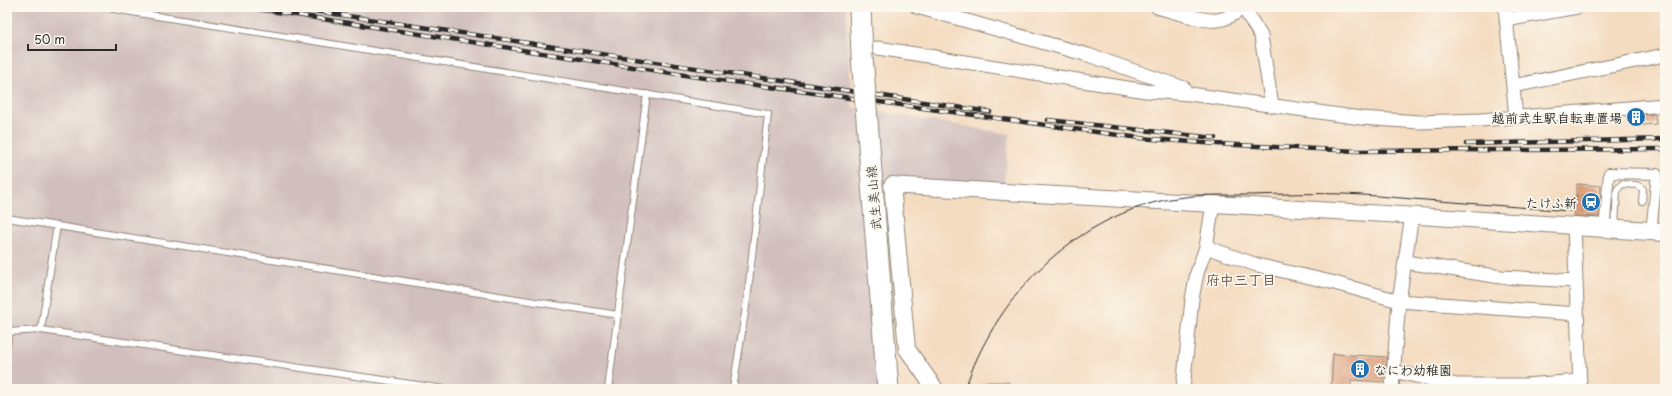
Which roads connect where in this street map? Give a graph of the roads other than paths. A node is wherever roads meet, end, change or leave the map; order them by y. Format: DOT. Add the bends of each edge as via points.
graph roads {
  1 [pos="101,7"];
  2 [pos="860,7"];
  3 [pos="917,7"];
  4 [pos="1156,7"];
  5 [pos="1243,7"];
  6 [pos="1505,7"];
  7 [pos="1577,7"];
  8 [pos="1506,20"];
  9 [pos="878,48"];
  10 [pos="1665,54"];
  11 [pos="975,64"];
  12 [pos="961,72"];
  13 [pos="1513,86"];
  14 [pos="647,94"];
  15 [pos="1184,94"];
  16 [pos="1665,105"];
  17 [pos="1272,106"];
  18 [pos="1516,117"];
  19 [pos="1642,201"];
  20 [pos="1213,204"];
  21 [pos="1412,215"];
  22 [pos="7,218"];
  23 [pos="1577,223"];
  24 [pos="1610,224"];
  25 [pos="57,225"];
  26 [pos="1659,228"];
  27 [pos="1206,247"];
  28 [pos="1405,262"];
  29 [pos="1576,281"];
  30 [pos="1399,301"];
  31 [pos="1577,314"];
  32 [pos="618,315"];
  33 [pos="41,330"];
  34 [pos="8,332"];
  35 [pos="7,346"];
  36 [pos="1393,371"];
  37 [pos="1580,385"];
  38 [pos="445,389"];
  39 [pos="608,389"];
  40 [pos="733,389"];
  41 [pos="888,389"];
  42 [pos="935,389"];
  43 [pos="983,389"];
  44 [pos="1005,389"];
  45 [pos="1183,389"];
  46 [pos="1392,389"];
  1 -- 14 [label="lane"];
  2 -- 41 [label="main road, 武生美山線, bridge"];
  3 -- 15 [label="street" via="1108,61 1184,88"];
  4 -- 5 [label="street" via="1218,20 1232,15"];
  5 -- 17 [label="street" via="1262,36"];
  6 -- 8 [label="street"];
  7 -- 8 [label="street"];
  8 -- 13 [label="street"];
  9 -- 11 [label="street"];
  10 -- 13 [label="street"];
  11 -- 12 [label="street"];
  11 -- 15 [label="street" via="1146,91"];
  13 -- 18 [label="street"];
  14 -- 32 [label="lane"];
  14 -- 40 [label="lane" via="768,114 747,300"];
  15 -- 17 [label="street"];
  16 -- 18 [label="street"];
  17 -- 18 [label="street" via="1361,118 1412,121"];
  19 -- 24 [label="lane" via="1643,189 1637,185 1622,184 1617,190"];
  20 -- 21 [label="street"];
  20 -- 27 [label="street"];
  20 -- 42 [label="street" via="892,185 907,350"];
  21 -- 23 [label="street"];
  21 -- 28 [label="street"];
  22 -- 25 [label="lane"];
  23 -- 24 [label="main road"];
  23 -- 29 [label="street"];
  24 -- 26 [label="main road"];
  24 -- 26 [label="street" via="1607,198 1609,173 1657,174"];
  25 -- 32 [label="lane"];
  25 -- 33 [label="lane"];
  27 -- 30 [label="street" via="1257,265"];
  27 -- 45 [label="street" via="1192,299"];
  28 -- 29 [label="street" via="1501,277"];
  28 -- 30 [label="street"];
  29 -- 31 [label="street"];
  30 -- 31 [label="street"];
  30 -- 36 [label="street"];
  31 -- 37 [label="street"];
  32 -- 39 [label="lane"];
  33 -- 34 [label="lane"];
  33 -- 38 [label="lane"];
  34 -- 35 [label="lane"];
  36 -- 37 [label="street" via="1457,385"];
  36 -- 46 [label="street"];
  43 -- 44 [label="street"];
}
